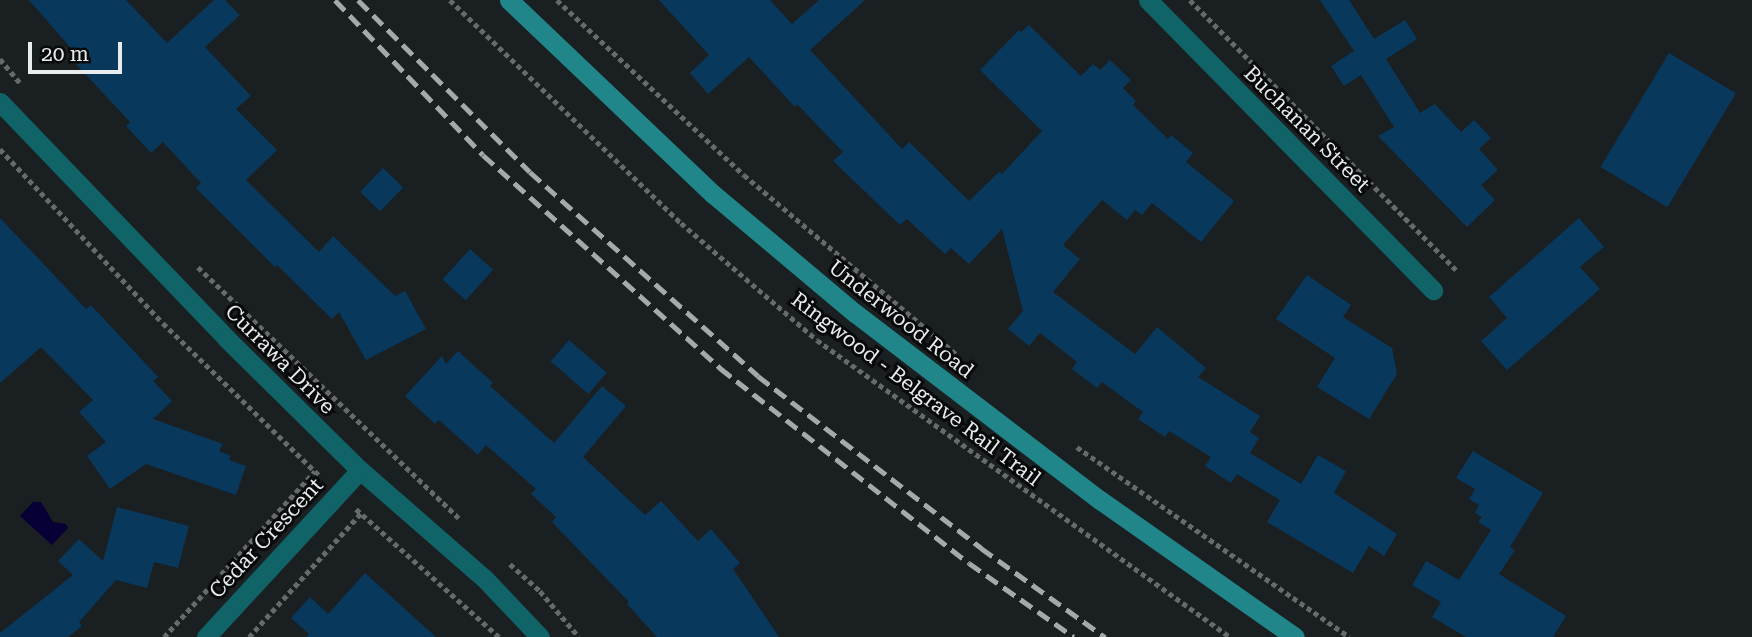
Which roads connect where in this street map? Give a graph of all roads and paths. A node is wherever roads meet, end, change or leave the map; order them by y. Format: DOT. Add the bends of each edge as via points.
graph roads {
  1 [pos="450,0"];
  2 [pos="509,0"];
  3 [pos="557,0"];
  4 [pos="1148,0"];
  5 [pos="1190,0"];
  6 [pos="0,59"];
  7 [pos="29,92"];
  8 [pos="0,102"];
  9 [pos="0,149"];
  10 [pos="197,267"];
  11 [pos="1456,270"];
  12 [pos="1433,290"];
  13 [pos="965,362"];
  14 [pos="1075,446"];
  15 [pos="360,470"];
  16 [pos="468,527"];
  17 [pos="509,564"];
  18 [pos="164,637"];
  19 [pos="206,637"];
  20 [pos="249,637"];
  21 [pos="499,637"];
  22 [pos="540,637"];
  23 [pos="579,637"];
  24 [pos="1230,637"];
  25 [pos="1295,637"];
  26 [pos="1349,637"];
  1 -- 24 [label="path, Ringwood - Belgrave Rail Trail" via="681,223 817,340"];
  2 -- 25 [label="main road, Underwood Road" via="666,150 826,290 1089,492"];
  3 -- 13 [label="path" via="744,175"];
  4 -- 12 [label="street, Buchanan Street"];
  5 -- 11 [label="path"];
  6 -- 7 [label="path"];
  8 -- 15 [label="street, Currawa Drive"];
  9 -- 18 [label="path" via="163,323 315,471"];
  10 -- 16 [label="path"];
  14 -- 26 [label="path"];
  15 -- 19 [label="street, Cedar Crescent"];
  15 -- 22 [label="street, Currawa Drive" via="484,578"];
  17 -- 23 [label="path" via="540,591"];
  20 -- 21 [label="path" via="361,513"];
}
